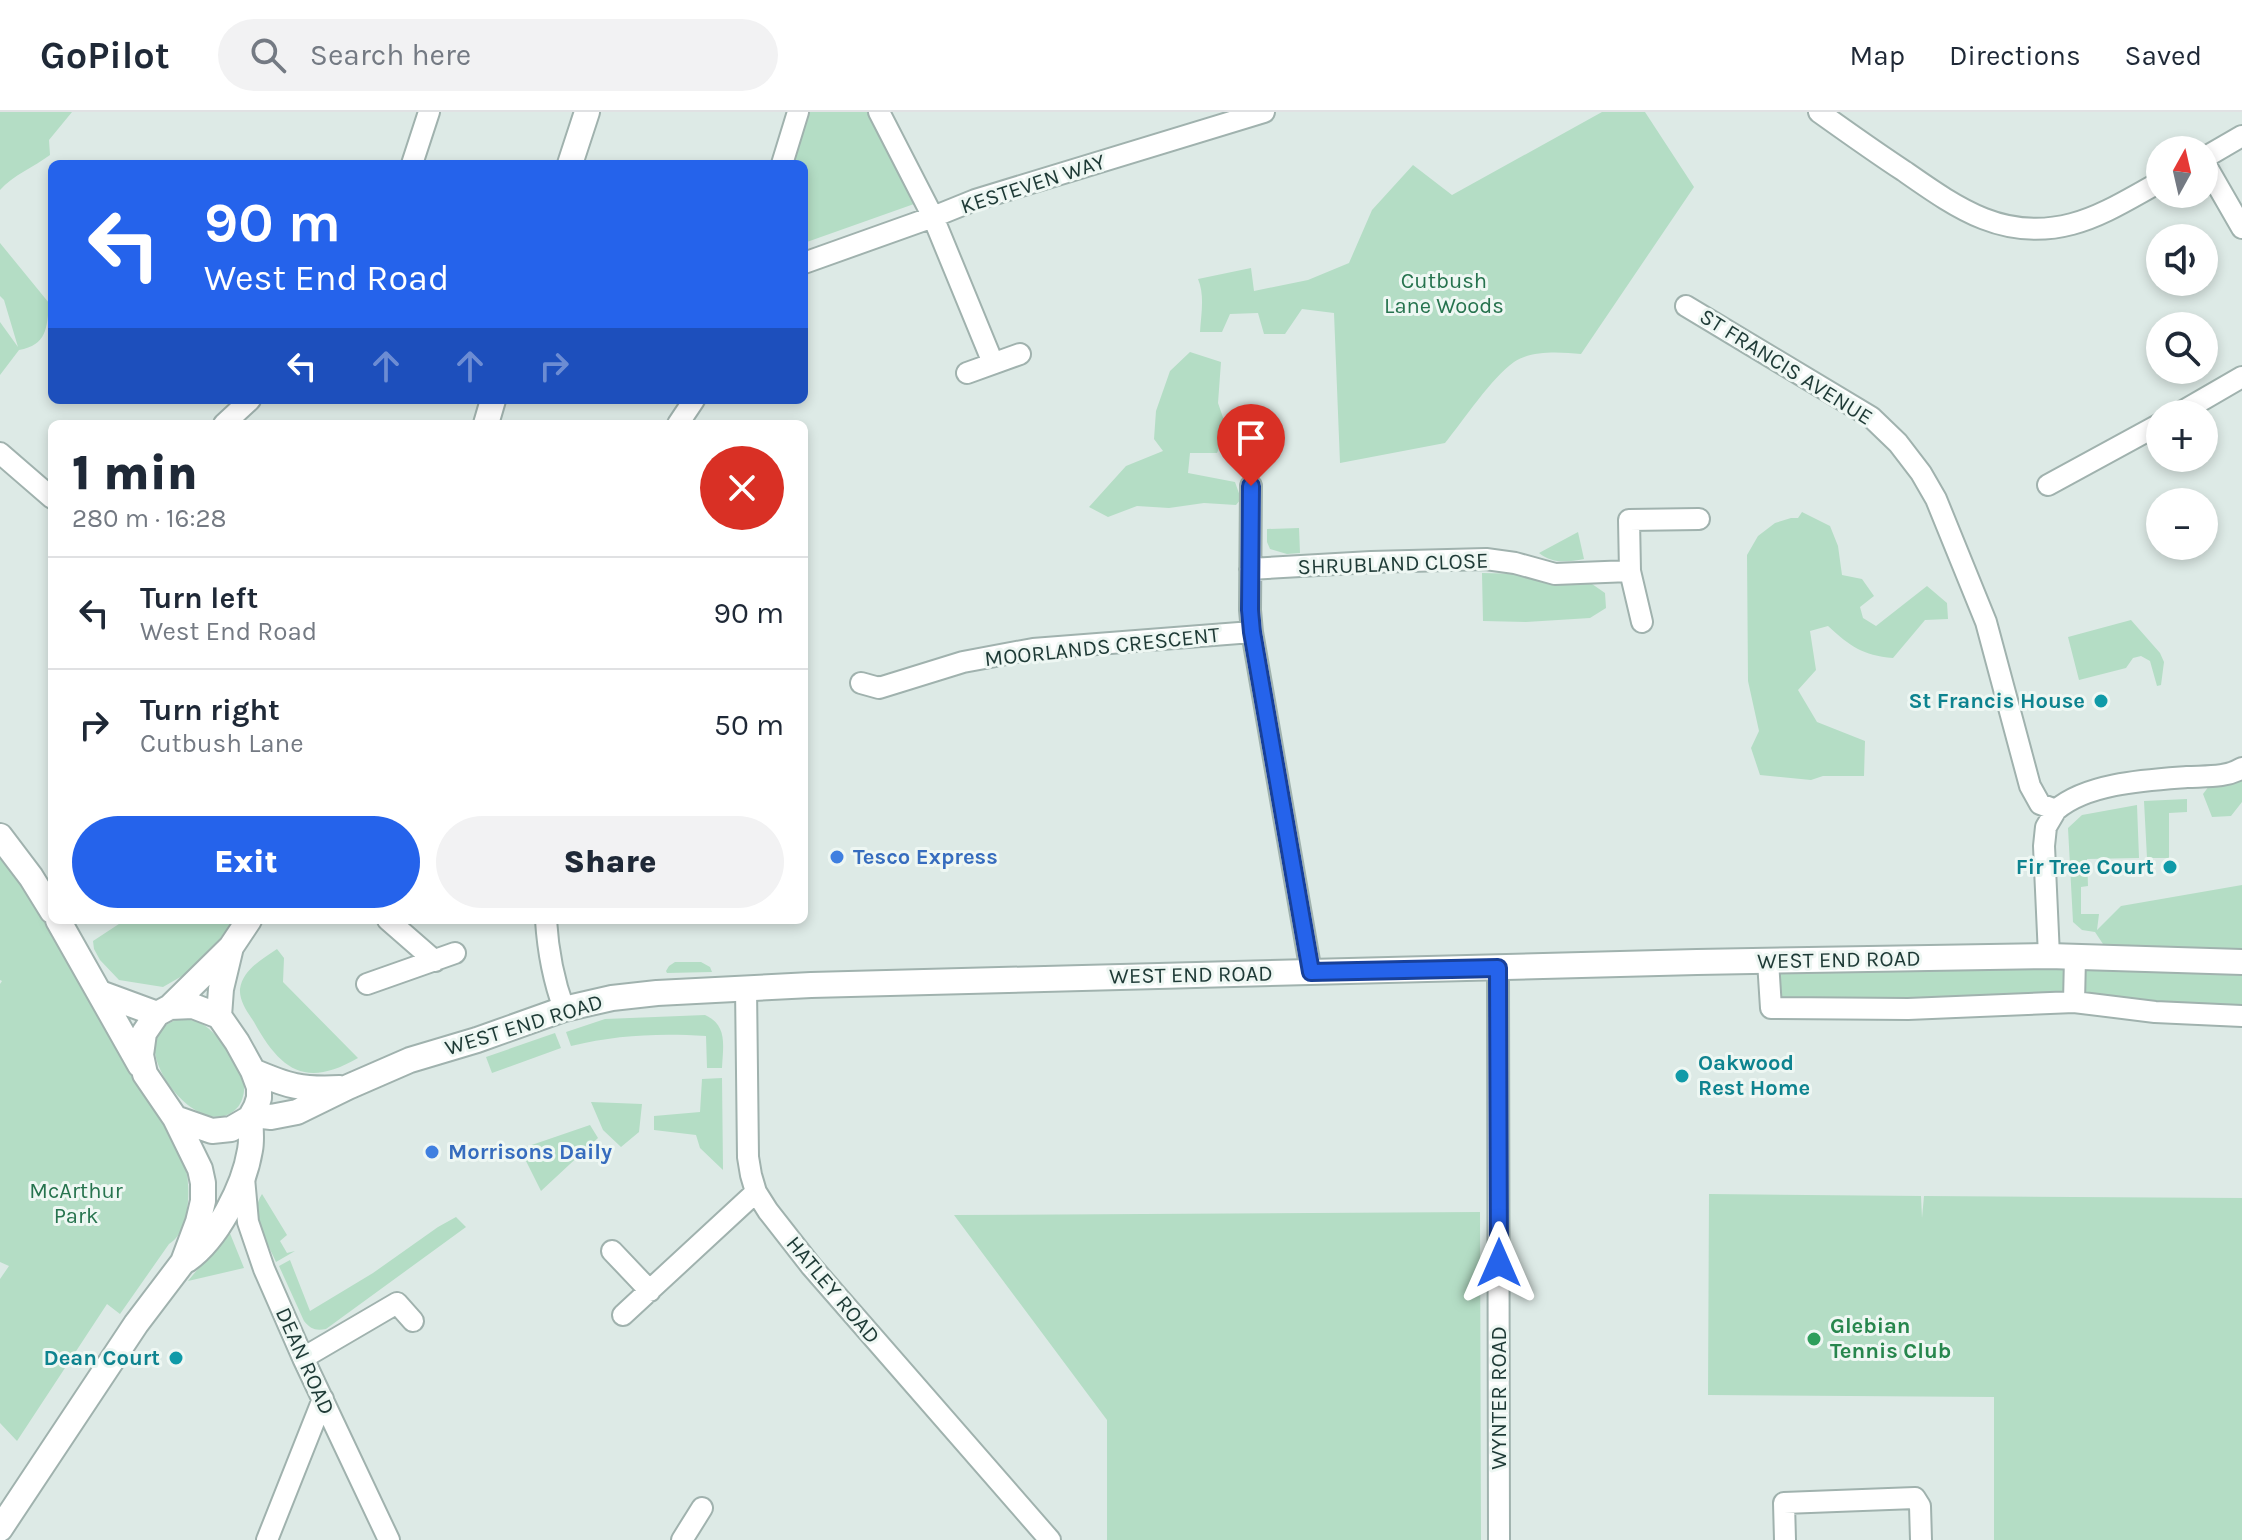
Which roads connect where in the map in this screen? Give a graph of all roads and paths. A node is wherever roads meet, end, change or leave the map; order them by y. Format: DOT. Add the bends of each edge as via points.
graph roads {
  1 [pos="429,112"];
  2 [pos="587,112"];
  3 [pos="798,112"];
  4 [pos="879,112"];
  5 [pos="1264,112"];
  6 [pos="1819,112"];
  7 [pos="2242,136"];
  8 [pos="2218,151"];
  9 [pos="413,160"];
  10 [pos="571,160"];
  11 [pos="783,160"];
  12 [pos="2218,185"];
  13 [pos="2146,189"];
  14 [pos="933,217"];
  15 [pos="2242,228"];
  16 [pos="808,262"];
  17 [pos="1686,306"];
  18 [pos="1020,354"];
  19 [pos="993,363"];
  20 [pos="967,373"];
  21 [pos="2242,377"];
  22 [pos="2202,400"];
  23 [pos="246,404"];
  24 [pos="228,420"];
  25 [pos="2146,432"];
  26 [pos="0,453"];
  27 [pos="2048,485"];
  28 [pos="1251,486"];
  29 [pos="48,495"];
  30 [pos="1699,519"];
  31 [pos="1250,569"];
  32 [pos="1630,571"];
  33 [pos="1642,622"];
  34 [pos="1252,632"];
  35 [pos="861,683"];
  36 [pos="2242,768"];
  37 [pos="2056,810"];
  38 [pos="0,836"];
  39 [pos="48,905"];
  40 [pos="60,924"];
  41 [pos="246,924"];
  42 [pos="393,924"];
  43 [pos="546,924"];
  44 [pos="231,947"];
  45 [pos="455,953"];
  46 [pos="2049,956"];
  47 [pos="2075,957"];
  48 [pos="435,961"];
  49 [pos="1768,961"];
  50 [pos="2242,962"];
  51 [pos="1498,968"];
  52 [pos="1311,972"];
  53 [pos="367,984"];
  54 [pos="746,987"];
  55 [pos="100,993"];
  56 [pos="2074,1002"];
  57 [pos="564,1009"];
  58 [pos="163,1011"];
  59 [pos="219,1016"];
  60 [pos="2242,1016"];
  61 [pos="253,1071"];
  62 [pos="145,1074"];
  63 [pos="348,1087"];
  64 [pos="251,1116"];
  65 [pos="175,1118"];
  66 [pos="244,1175"];
  67 [pos="756,1192"];
  68 [pos="612,1251"];
  69 [pos="183,1262"];
  70 [pos="650,1291"];
  71 [pos="623,1315"];
  72 [pos="413,1321"];
  73 [pos="303,1358"];
  74 [pos="323,1399"];
  75 [pos="702,1508"];
  76 [pos="0,1529"];
  77 [pos="267,1540"];
  78 [pos="389,1540"];
  79 [pos="682,1540"];
  80 [pos="1050,1540"];
  81 [pos="1499,1540"];
  82 [pos="1785,1540"];
  83 [pos="1921,1540"];
  1 -- 9 [label="street"];
  2 -- 10 [label="street"];
  3 -- 11 [label="street"];
  4 -- 14 [label="street"];
  5 -- 14 [label="street, KESTEVEN WAY"];
  6 -- 13 [label="street" via="1949,203 2008,226 2073,224"];
  7 -- 8 [label="street"];
  12 -- 15 [label="street"];
  14 -- 16 [label="street, KESTEVEN WAY"];
  14 -- 19 [label="street"];
  17 -- 37 [label="street, ST FRANCIS AVENUE" via="1871,417 1916,467 1936,499 1986,622 2030,786 2040,804"];
  18 -- 19 [label="street"];
  19 -- 20 [label="street"];
  21 -- 22 [label="street"];
  23 -- 24 [label="street"];
  25 -- 27 [label="street"];
  26 -- 29 [label="street"];
  28 -- 31 [label="street"];
  30 -- 32 [label="street" via="1629,520"];
  31 -- 32 [label="street, SHRUBLAND CLOSE" via="1486,559 1555,574"];
  31 -- 34 [label="street"];
  32 -- 33 [label="street"];
  34 -- 35 [label="street, MOORLANDS CRESCENT" via="1033,649 963,662 879,688"];
  34 -- 52 [label="street"];
  36 -- 37 [label="street" via="2231,775 2154,779 2095,791"];
  37 -- 46 [label="street" via="2046,827 2044,846"];
  38 -- 39 [label="street"];
  40 -- 55 [label="street"];
  41 -- 44 [label="street"];
  42 -- 48 [label="street"];
  43 -- 57 [label="street" via="554,982"];
  44 -- 58 [label="street"];
  44 -- 59 [label="street"];
  45 -- 48 [label="street"];
  46 -- 47 [label="street, WEST END ROAD"];
  46 -- 49 [label="street, WEST END ROAD"];
  47 -- 50 [label="street, WEST END ROAD"];
  47 -- 56 [label="street"];
  48 -- 53 [label="street"];
  49 -- 51 [label="street, WEST END ROAD"];
  49 -- 56 [label="street" via="1771,1008"];
  51 -- 52 [label="street, WEST END ROAD"];
  51 -- 81 [label="street, WYNTER ROAD"];
  52 -- 54 [label="street, WEST END ROAD"];
  54 -- 57 [label="street, WEST END ROAD" via="612,998"];
  54 -- 67 [label="street, HATLEY ROAD" via="748,1157"];
  55 -- 58 [label="street"];
  55 -- 62 [label="street"];
  56 -- 60 [label="street"];
  57 -- 63 [label="street, WEST END ROAD" via="410,1060"];
  58 -- 59 [label="street" via="193,1006"];
  58 -- 62 [label="street" via="144,1033"];
  59 -- 61 [label="street"];
  61 -- 63 [label="street, WEST END ROAD" via="295,1087"];
  61 -- 64 [label="street" via="259,1098"];
  62 -- 65 [label="street"];
  63 -- 64 [label="street, WEST END ROAD" via="297,1112"];
  64 -- 65 [label="street" via="221,1131"];
  64 -- 66 [label="street"];
  65 -- 69 [label="street" via="203,1183 198,1222"];
  66 -- 69 [label="street" via="217,1229"];
  66 -- 73 [label="street, DEAN ROAD" via="248,1222"];
  67 -- 70 [label="street"];
  67 -- 80 [label="street, HATLEY ROAD" via="811,1266"];
  68 -- 70 [label="street"];
  69 -- 76 [label="street"];
  70 -- 71 [label="street"];
  72 -- 73 [label="street" via="397,1303"];
  73 -- 74 [label="street, DEAN ROAD"];
  74 -- 77 [label="street"];
  74 -- 78 [label="street, DEAN ROAD"];
  75 -- 79 [label="street"];
  82 -- 83 [label="street" via="1784,1503 1915,1498"];
}
